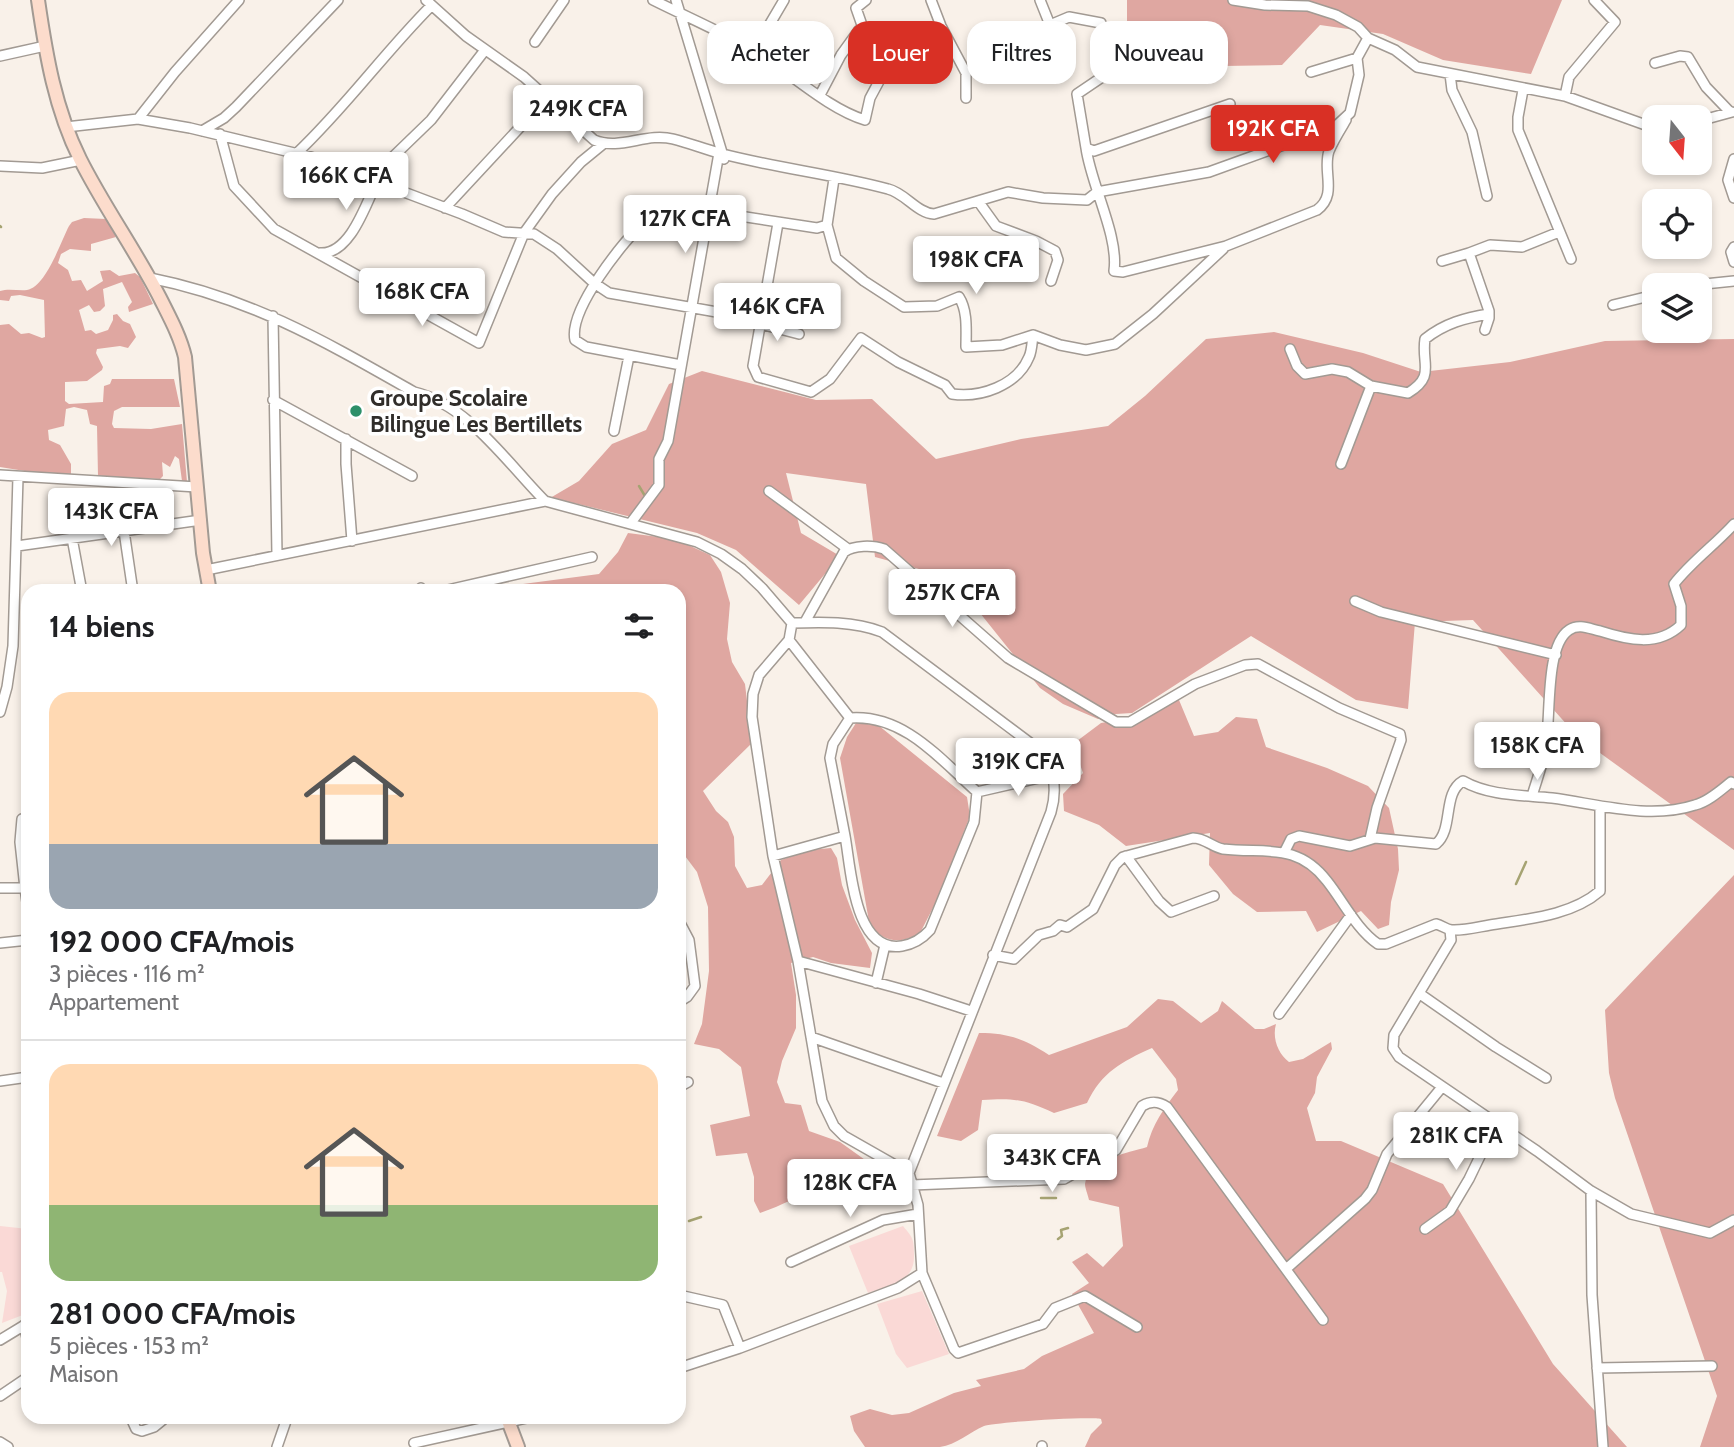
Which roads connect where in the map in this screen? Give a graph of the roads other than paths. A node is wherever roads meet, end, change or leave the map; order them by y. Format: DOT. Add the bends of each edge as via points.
graph roads {
  1 [pos="38,0"];
  2 [pos="239,0"];
  3 [pos="338,0"];
  4 [pos="564,0"];
  5 [pos="653,0"];
  6 [pos="676,0"];
  7 [pos="784,0"];
  8 [pos="866,0"];
  9 [pos="931,0"];
  10 [pos="1040,0"];
  11 [pos="1233,0"];
  12 [pos="1594,0"];
  13 [pos="428,3"];
  14 [pos="681,14"];
  15 [pos="772,21"];
  16 [pos="939,21"];
  17 [pos="707,27"];
  18 [pos="1368,38"];
  19 [pos="535,42"];
  20 [pos="45,46"];
  21 [pos="485,50"];
  22 [pos="953,50"];
  23 [pos="0,56"];
  24 [pos="1357,58"];
  25 [pos="1655,63"];
  26 [pos="1311,72"];
  27 [pos="1450,74"];
  28 [pos="804,84"];
  29 [pos="878,84"];
  30 [pos="1523,90"];
  31 [pos="820,95"];
  32 [pos="1564,96"];
  33 [pos="548,97"];
  34 [pos="966,98"];
  35 [pos="1230,104"];
  36 [pos="1732,112"];
  37 [pos="1712,117"];
  38 [pos="138,119"];
  39 [pos="1346,119"];
  40 [pos="1642,124"];
  41 [pos="66,127"];
  42 [pos="202,131"];
  43 [pos="220,134"];
  44 [pos="603,144"];
  45 [pos="1086,148"];
  46 [pos="296,154"];
  47 [pos="722,156"];
  48 [pos="1734,159"];
  49 [pos="80,160"];
  50 [pos="0,166"];
  51 [pos="834,178"];
  52 [pos="373,180"];
  53 [pos="1097,192"];
  54 [pos="1487,196"];
  55 [pos="1734,198"];
  56 [pos="978,201"];
  57 [pos="445,208"];
  58 [pos="709,210"];
  59 [pos="778,223"];
  60 [pos="827,225"];
  61 [pos="1559,232"];
  62 [pos="524,233"];
  63 [pos="1226,247"];
  64 [pos="1734,247"];
  65 [pos="318,253"];
  66 [pos="1469,253"];
  67 [pos="1571,259"];
  68 [pos="1442,261"];
  69 [pos="1734,262"];
  70 [pos="150,278"];
  71 [pos="1051,281"];
  72 [pos="1734,281"];
  73 [pos="594,283"];
  74 [pos="1712,283"];
  75 [pos="1642,298"];
  76 [pos="1613,305"];
  77 [pos="691,306"];
  78 [pos="1489,314"];
  79 [pos="273,316"];
  80 [pos="762,322"];
  81 [pos="1485,330"];
  82 [pos="799,334"];
  83 [pos="1033,335"];
  84 [pos="1290,349"];
  85 [pos="629,356"];
  86 [pos="681,365"];
  87 [pos="1371,386"];
  88 [pos="273,400"];
  89 [pos="614,431"];
  90 [pos="346,439"];
  91 [pos="1341,464"];
  92 [pos="0,475"];
  93 [pos="412,476"];
  94 [pos="18,477"];
  95 [pos="197,486"];
  96 [pos="769,491"];
  97 [pos="545,502"];
  98 [pos="201,520"];
  99 [pos="630,524"];
  100 [pos="1734,524"];
  101 [pos="124,531"];
  102 [pos="72,538"];
  103 [pos="352,541"];
  104 [pos="16,546"];
  105 [pos="848,549"];
  106 [pos="277,555"];
  107 [pos="592,557"];
  108 [pos="206,570"];
  109 [pos="81,584"];
  110 [pos="132,584"];
  111 [pos="209,584"];
  112 [pos="474,584"];
  113 [pos="1355,601"];
  114 [pos="805,622"];
  115 [pos="792,623"];
  116 [pos="789,640"];
  117 [pos="1556,655"];
  118 [pos="0,712"];
  119 [pos="850,718"];
  120 [pos="1052,775"];
  121 [pos="1734,784"];
  122 [pos="977,792"];
  123 [pos="1532,796"];
  124 [pos="1600,806"];
  125 [pos="21,830"];
  126 [pos="845,836"];
  127 [pos="1370,839"];
  128 [pos="21,851"];
  129 [pos="1285,851"];
  130 [pos="773,856"];
  131 [pos="1126,856"];
  132 [pos="0,888"];
  133 [pos="21,888"];
  134 [pos="1214,896"];
  135 [pos="1351,915"];
  136 [pos="1450,930"];
  137 [pos="686,934"];
  138 [pos="21,941"];
  139 [pos="0,943"];
  140 [pos="885,945"];
  141 [pos="993,955"];
  142 [pos="798,961"];
  143 [pos="877,983"];
  144 [pos="1420,994"];
  145 [pos="686,998"];
  146 [pos="971,1011"];
  147 [pos="1279,1014"];
  148 [pos="811,1037"];
  149 [pos="21,1078"];
  150 [pos="1546,1078"];
  151 [pos="0,1081"];
  152 [pos="943,1083"];
  153 [pos="1442,1087"];
  154 [pos="1496,1124"];
  155 [pos="909,1173"];
  156 [pos="912,1185"];
  157 [pos="1591,1191"];
  158 [pos="918,1214"];
  159 [pos="1734,1220"];
  160 [pos="1425,1229"];
  161 [pos="791,1262"];
  162 [pos="1286,1269"];
  163 [pos="922,1273"];
  164 [pos="686,1296"];
  165 [pos="1323,1320"];
  166 [pos="21,1327"];
  167 [pos="1137,1327"];
  168 [pos="0,1340"];
  169 [pos="740,1348"];
  170 [pos="686,1366"];
  171 [pos="1712,1366"];
  172 [pos="1597,1368"];
  173 [pos="21,1382"];
  174 [pos="0,1396"];
  175 [pos="134,1424"];
  176 [pos="157,1424"];
  177 [pos="285,1424"];
  178 [pos="492,1424"];
  179 [pos="509,1424"];
  180 [pos="0,1442"];
  181 [pos="414,1443"];
  182 [pos="514,1446"];
  183 [pos="8,1447"];
  184 [pos="277,1447"];
  185 [pos="1603,1447"];
  1 -- 20 [label="main road"];
  2 -- 38 [label="street"];
  3 -- 42 [label="street" via="236,107"];
  4 -- 19 [label="street"];
  5 -- 14 [label="street"];
  6 -- 14 [label="street"];
  7 -- 15 [label="street"];
  8 -- 31 [label="street" via="855,10 863,28 841,55"];
  9 -- 16 [label="street"];
  10 -- 45 [label="street" via="1050,25 1069,17 1101,23 1113,66 1077,94"];
  11 -- 18 [label="street" via="1308,6 1336,15"];
  12 -- 32 [label="street" via="1615,22 1569,77"];
  13 -- 21 [label="street"];
  13 -- 46 [label="street" via="349,99"];
  14 -- 17 [label="street"];
  14 -- 47 [label="street"];
  18 -- 24 [label="street"];
  18 -- 27 [label="street" via="1417,66"];
  20 -- 23 [label="street"];
  20 -- 41 [label="main road"];
  21 -- 33 [label="street"];
  21 -- 52 [label="street" via="430,120"];
  22 -- 34 [label="street" via="965,73"];
  24 -- 26 [label="street"];
  24 -- 39 [label="street" via="1355,99"];
  25 -- 36 [label="street" via="1688,57 1706,87"];
  27 -- 30 [label="street"];
  27 -- 54 [label="street" via="1452,90 1472,132"];
  28 -- 31 [label="street"];
  29 -- 31 [label="street" via="864,120"];
  30 -- 32 [label="street"];
  30 -- 61 [label="street" via="1518,130"];
  32 -- 40 [label="street"];
  33 -- 44 [label="street"];
  33 -- 57 [label="street"];
  35 -- 45 [label="street" via="1094,151"];
  36 -- 37 [label="street"];
  38 -- 41 [label="street"];
  38 -- 42 [label="street"];
  39 -- 53 [label="street" via="1209,172"];
  39 -- 63 [label="street" via="1329,151 1329,194 1322,206"];
  41 -- 49 [label="main road"];
  42 -- 43 [label="street"];
  43 -- 46 [label="street"];
  43 -- 65 [label="street" via="234,186 274,229"];
  44 -- 47 [label="street" via="665,137"];
  44 -- 62 [label="street" via="552,194"];
  45 -- 53 [label="street"];
  46 -- 52 [label="street"];
  47 -- 51 [label="street"];
  47 -- 58 [label="street"];
  48 -- 55 [label="street" via="1728,180"];
  49 -- 50 [label="street" via="42,168"];
  49 -- 70 [label="main road"];
  51 -- 56 [label="street" via="891,189 929,214"];
  51 -- 60 [label="street"];
  52 -- 57 [label="street"];
  52 -- 65 [label="street" via="358,222 342,247"];
  53 -- 56 [label="street" via="1087,200 1074,201 1008,192"];
  53 -- 63 [label="street" via="1114,271"];
  56 -- 71 [label="street" via="996,226 1055,251 1058,260"];
  57 -- 62 [label="street" via="504,232"];
  58 -- 59 [label="street"];
  58 -- 73 [label="street" via="675,206 654,214"];
  58 -- 77 [label="street"];
  59 -- 60 [label="street"];
  59 -- 80 [label="street"];
  60 -- 83 [label="street" via="836,258 900,305 937,306 959,297 967,347 1002,345"];
  61 -- 66 [label="street" via="1522,247 1490,245"];
  61 -- 67 [label="street"];
  62 -- 65 [label="street" via="479,343"];
  62 -- 73 [label="street" via="557,249"];
  63 -- 83 [label="street" via="1115,344 1086,350"];
  64 -- 69 [label="street"];
  66 -- 68 [label="street"];
  66 -- 78 [label="street"];
  70 -- 79 [label="street" via="196,288"];
  70 -- 95 [label="main road" via="183,350"];
  72 -- 74 [label="street"];
  73 -- 77 [label="street" via="614,294"];
  73 -- 85 [label="street" via="578,319 575,340 586,347"];
  75 -- 76 [label="street"];
  77 -- 80 [label="street"];
  77 -- 86 [label="street"];
  78 -- 81 [label="street"];
  78 -- 87 [label="street" via="1451,323 1425,339 1427,362 1420,386 1408,393"];
  79 -- 88 [label="street"];
  79 -- 97 [label="street" via="414,392 432,397 465,419"];
  80 -- 82 [label="street"];
  80 -- 83 [label="street" via="755,374 811,392 830,379 861,338 945,385 952,394 967,396 1004,386 1029,358"];
  84 -- 87 [label="street" via="1305,374 1332,369 1348,372"];
  85 -- 86 [label="street"];
  85 -- 89 [label="street"];
  86 -- 99 [label="street" via="668,441 659,459 659,485"];
  87 -- 91 [label="street"];
  88 -- 90 [label="street"];
  88 -- 106 [label="street"];
  90 -- 93 [label="street"];
  90 -- 103 [label="street"];
  92 -- 94 [label="street"];
  94 -- 95 [label="street"];
  94 -- 104 [label="street"];
  95 -- 98 [label="main road"];
  96 -- 105 [label="street"];
  97 -- 99 [label="street"];
  97 -- 103 [label="street"];
  98 -- 101 [label="street"];
  98 -- 108 [label="main road"];
  99 -- 115 [label="street" via="697,542 721,554 743,569"];
  100 -- 117 [label="street" via="1674,584 1681,625 1670,636 1648,641 1586,626 1570,629 1558,643"];
  101 -- 102 [label="street"];
  101 -- 110 [label="street"];
  102 -- 104 [label="street"];
  102 -- 109 [label="street"];
  103 -- 106 [label="street"];
  104 -- 118 [label="street" via="13,646"];
  105 -- 114 [label="street"];
  105 -- 127 [label="street" via="884,550 1008,658 1116,722 1130,722 1195,684 1252,663 1339,708 1398,732 1401,740"];
  106 -- 108 [label="street"];
  107 -- 112 [label="street"];
  108 -- 111 [label="main road"];
  113 -- 117 [label="street" via="1381,612"];
  114 -- 115 [label="street"];
  114 -- 120 [label="street" via="882,632 1041,751"];
  115 -- 116 [label="street"];
  116 -- 119 [label="street"];
  116 -- 130 [label="street" via="759,675 753,694 752,716"];
  117 -- 123 [label="street" via="1546,745"];
  119 -- 122 [label="street" via="865,717 901,727"];
  119 -- 126 [label="street" via="833,744 830,758"];
  120 -- 122 [label="street"];
  120 -- 141 [label="street" via="1051,811"];
  121 -- 124 [label="street" via="1686,807 1625,810"];
  122 -- 140 [label="street" via="974,822 930,930 910,944"];
  123 -- 124 [label="street"];
  123 -- 127 [label="street" via="1479,790 1463,782 1455,789 1436,844"];
  124 -- 136 [label="street" via="1601,891 1570,909"];
  125 -- 128 [label="street"];
  126 -- 130 [label="street"];
  126 -- 140 [label="street" via="860,915 876,940"];
  127 -- 129 [label="street" via="1350,846 1294,837"];
  129 -- 131 [label="street" via="1218,848 1193,838"];
  129 -- 135 [label="street" via="1317,870"];
  130 -- 142 [label="street"];
  131 -- 134 [label="street" via="1171,912"];
  131 -- 141 [label="street" via="1115,865 1093,909 1067,927 1060,925 1042,933 1014,959"];
  132 -- 133 [label="street"];
  135 -- 136 [label="street" via="1381,944 1436,924"];
  135 -- 147 [label="street"];
  136 -- 144 [label="street" via="1451,940"];
  137 -- 145 [label="street" via="695,986"];
  138 -- 139 [label="street"];
  140 -- 143 [label="street"];
  141 -- 146 [label="street"];
  142 -- 143 [label="street"];
  142 -- 148 [label="street"];
  143 -- 146 [label="street"];
  144 -- 150 [label="street"];
  144 -- 153 [label="street" via="1394,1035 1393,1048"];
  146 -- 152 [label="street"];
  148 -- 152 [label="street"];
  148 -- 155 [label="street" via="822,1101 834,1126"];
  149 -- 151 [label="street"];
  152 -- 155 [label="street"];
  153 -- 154 [label="street"];
  153 -- 162 [label="street" via="1387,1154 1372,1190"];
  154 -- 157 [label="street"];
  154 -- 160 [label="street" via="1450,1211"];
  155 -- 156 [label="street"];
  156 -- 158 [label="street"];
  156 -- 162 [label="street" via="1064,1179 1116,1150 1142,1106 1155,1102 1167,1107"];
  157 -- 159 [label="street" via="1631,1214 1710,1233"];
  157 -- 172 [label="street"];
  158 -- 161 [label="street" via="883,1220"];
  158 -- 163 [label="street"];
  162 -- 165 [label="street"];
  163 -- 167 [label="street" via="958,1353 1043,1324 1055,1308 1085,1296"];
  163 -- 169 [label="street" via="898,1288"];
  164 -- 169 [label="street" via="723,1304"];
  166 -- 168 [label="street"];
  169 -- 170 [label="street"];
  171 -- 172 [label="street"];
  172 -- 185 [label="street"];
  173 -- 174 [label="street"];
  175 -- 176 [label="street" via="142,1431"];
  177 -- 184 [label="street"];
  178 -- 181 [label="street"];
  179 -- 182 [label="main road"];
  180 -- 183 [label="street"];
}
